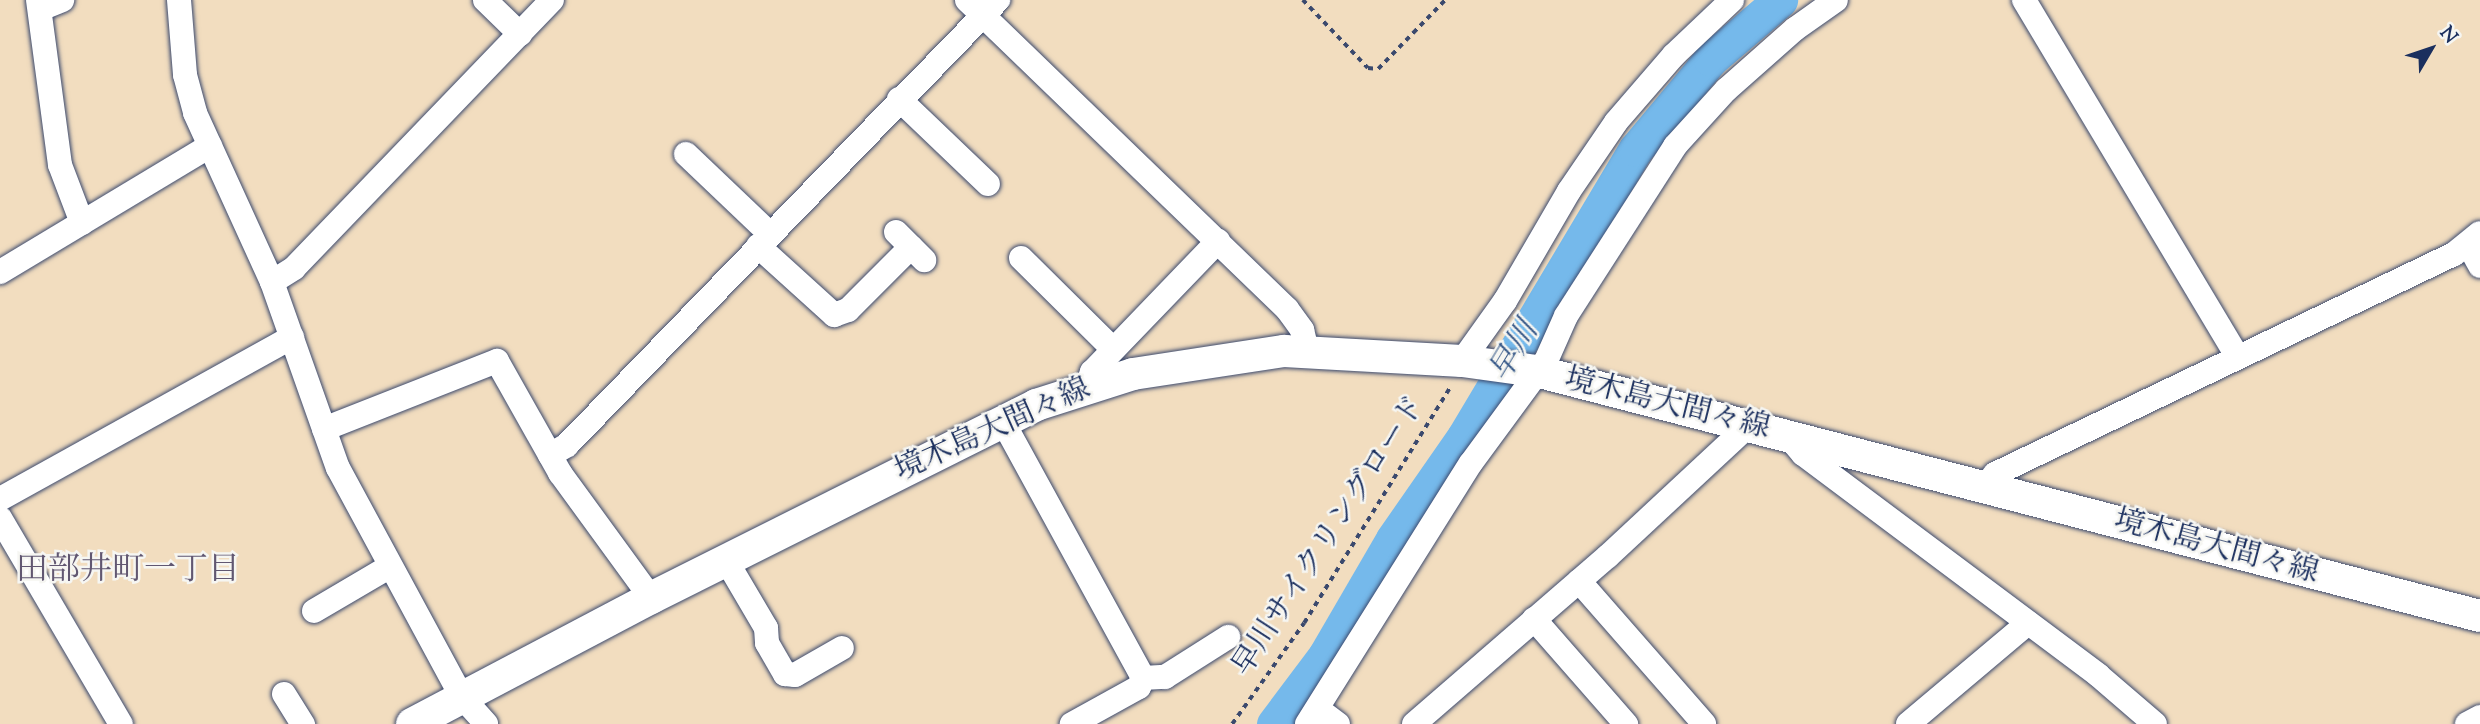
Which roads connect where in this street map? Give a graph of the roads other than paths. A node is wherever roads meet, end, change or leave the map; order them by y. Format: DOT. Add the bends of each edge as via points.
graph roads {
  1 [pos="62,0"];
  2 [pos="179,0"];
  3 [pos="485,0"];
  4 [pos="552,0"];
  5 [pos="1732,0"];
  6 [pos="1836,0"];
  7 [pos="2024,0"];
  8 [pos="39,5"];
  9 [pos="983,5"];
  10 [pos="520,34"];
  11 [pos="900,99"];
  12 [pos="210,146"];
  13 [pos="686,154"];
  14 [pos="988,184"];
  15 [pos="82,223"];
  16 [pos="2474,239"];
  17 [pos="764,240"];
  18 [pos="1218,241"];
  19 [pos="910,246"];
  20 [pos="1021,258"];
  21 [pos="2480,266"];
  22 [pos="0,272"];
  23 [pos="272,282"];
  24 [pos="292,337"];
  25 [pos="1113,349"];
  26 [pos="1307,350"];
  27 [pos="2238,357"];
  28 [pos="1462,368"];
  29 [pos="1531,371"];
  30 [pos="1087,387"];
  31 [pos="1002,420"];
  32 [pos="1749,425"];
  33 [pos="324,429"];
  34 [pos="1787,435"];
  35 [pos="550,455"];
  36 [pos="1984,488"];
  37 [pos="0,499"];
  38 [pos="0,519"];
  39 [pos="726,559"];
  40 [pos="389,567"];
  41 [pos="1578,581"];
  42 [pos="650,598"];
  43 [pos="314,611"];
  44 [pos="2480,616"];
  45 [pos="1534,619"];
  46 [pos="2028,623"];
  47 [pos="1228,637"];
  48 [pos="842,648"];
  49 [pos="1143,678"];
  50 [pos="284,694"];
  51 [pos="462,697"];
  52 [pos="1312,717"];
  53 [pos="2480,717"];
  54 [pos="1429,719"];
  55 [pos="121,724"];
  56 [pos="303,724"];
  57 [pos="412,724"];
  58 [pos="486,724"];
  59 [pos="1072,724"];
  60 [pos="1338,724"];
  61 [pos="1626,724"];
  62 [pos="1704,724"];
  63 [pos="1908,724"];
  64 [pos="2155,724"];
  65 [pos="2467,724"];
  1 -- 8 [label="street"];
  2 -- 12 [label="street" via="188,93"];
  3 -- 10 [label="street"];
  4 -- 10 [label="street"];
  5 -- 28 [label="street" via="1674,55 1616,122"];
  6 -- 29 [label="street" via="1795,29 1726,90 1675,146 1566,316 1546,361"];
  7 -- 27 [label="street"];
  8 -- 15 [label="street" via="60,165"];
  9 -- 11 [label="street"];
  9 -- 18 [label="street"];
  10 -- 23 [label="street" via="295,268"];
  11 -- 14 [label="street"];
  11 -- 17 [label="street"];
  12 -- 15 [label="street"];
  12 -- 23 [label="street"];
  13 -- 17 [label="street"];
  15 -- 22 [label="street"];
  16 -- 21 [label="street"];
  16 -- 27 [label="street"];
  17 -- 19 [label="street" via="834,315 848,310"];
  17 -- 35 [label="street" via="567,445"];
  18 -- 25 [label="street"];
  18 -- 26 [label="street" via="1287,309"];
  20 -- 25 [label="street"];
  23 -- 24 [label="street"];
  24 -- 33 [label="street"];
  24 -- 37 [label="street"];
  25 -- 30 [label="street" via="1092,372"];
  26 -- 28 [label="main road, 境木島大間々線"];
  26 -- 30 [label="main road, 境木島大間々線" via="1186,363"];
  27 -- 36 [label="street" via="1995,474"];
  28 -- 29 [label="main road, 境木島大間々線"];
  29 -- 32 [label="main road, 境木島大間々線"];
  29 -- 52 [label="street"];
  30 -- 31 [label="main road, 境木島大間々線"];
  31 -- 39 [label="main road, 境木島大間々線"];
  31 -- 49 [label="street"];
  32 -- 34 [label="main road, 境木島大間々線"];
  32 -- 41 [label="street"];
  33 -- 35 [label="street" via="497,361"];
  33 -- 40 [label="street"];
  34 -- 36 [label="main road, 境木島大間々線"];
  34 -- 46 [label="street" via="1802,454"];
  35 -- 42 [label="street"];
  36 -- 44 [label="main road, 境木島大間々線"];
  38 -- 55 [label="street"];
  39 -- 42 [label="main road, 境木島大間々線"];
  39 -- 48 [label="street" via="766,628 767,643 785,674 795,674"];
  40 -- 43 [label="street"];
  40 -- 51 [label="street"];
  41 -- 45 [label="street"];
  41 -- 62 [label="street"];
  42 -- 51 [label="main road, 境木島大間々線"];
  45 -- 54 [label="street"];
  45 -- 61 [label="street"];
  46 -- 63 [label="street"];
  46 -- 64 [label="street"];
  47 -- 49 [label="street" via="1165,677"];
  49 -- 59 [label="street" via="1139,687"];
  50 -- 56 [label="street"];
  51 -- 57 [label="main road, 境木島大間々線"];
  51 -- 58 [label="street"];
  52 -- 60 [label="street"];
  53 -- 65 [label="street"];
}
